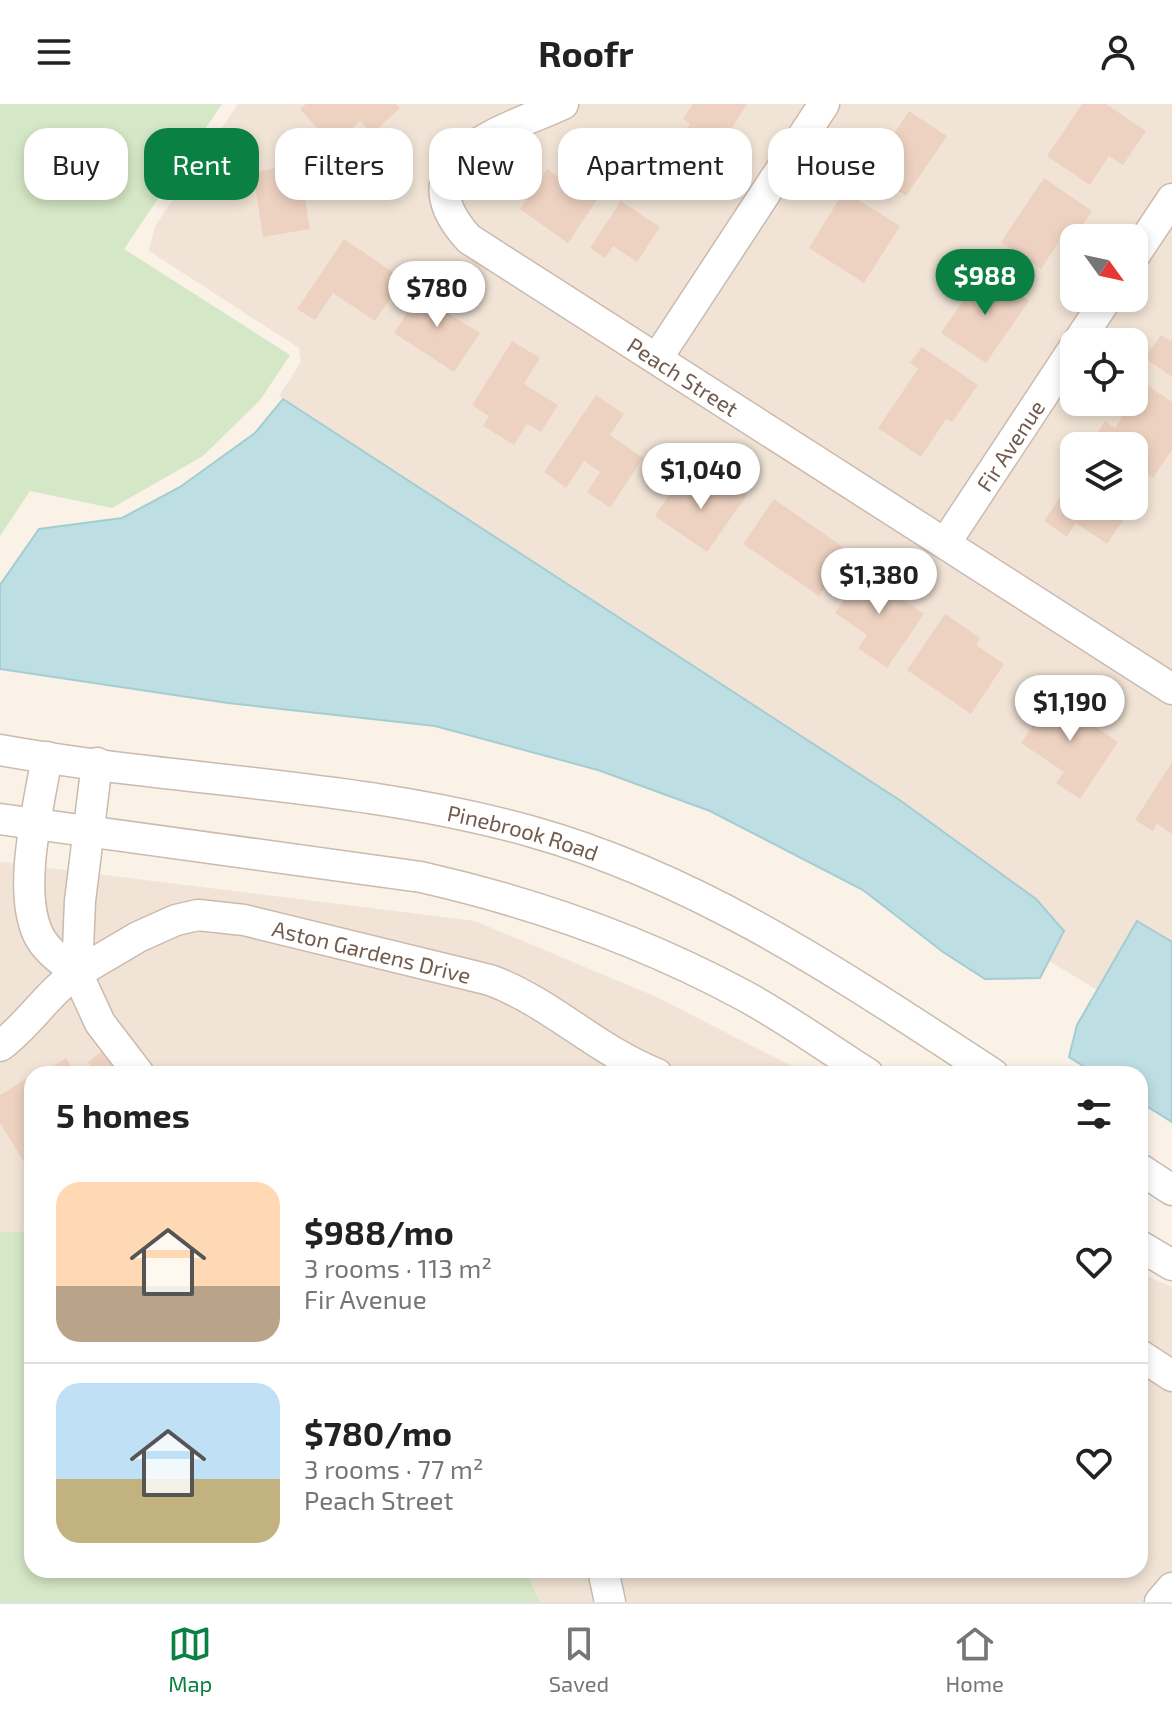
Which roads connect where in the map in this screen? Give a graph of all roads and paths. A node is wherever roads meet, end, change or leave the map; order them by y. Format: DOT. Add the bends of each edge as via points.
graph roads {
  1 [pos="563,104"];
  2 [pos="824,104"];
  3 [pos="1172,199"];
  4 [pos="1148,235"];
  5 [pos="658,357"];
  6 [pos="1060,369"];
  7 [pos="946,542"];
  8 [pos="1172,689"];
  9 [pos="0,750"];
  10 [pos="47,757"];
  11 [pos="97,763"];
  12 [pos="0,819"];
  13 [pos="36,825"];
  14 [pos="87,832"];
  15 [pos="77,973"];
  16 [pos="0,1046"];
  17 [pos="133,1066"];
  18 [pos="640,1066"];
  19 [pos="855,1066"];
  20 [pos="980,1066"];
  21 [pos="1148,1174"];
  22 [pos="1172,1190"];
  23 [pos="1148,1251"];
  24 [pos="1172,1265"];
  25 [pos="1148,1360"];
  26 [pos="1172,1376"];
  27 [pos="605,1578"];
  28 [pos="1172,1588"];
  29 [pos="610,1602"];
  30 [pos="1160,1602"];
  1 -- 5 [label="street, Peach Street" via="457,158 445,177 448,210 469,239"];
  2 -- 5 [label="street"];
  3 -- 4 [label="street"];
  5 -- 7 [label="street, Peach Street"];
  6 -- 7 [label="street, Fir Avenue"];
  7 -- 8 [label="street, Peach Street"];
  9 -- 10 [label="street, Pinebrook Road"];
  10 -- 11 [label="street, Pinebrook Road"];
  10 -- 13 [label="street"];
  11 -- 14 [label="street"];
  11 -- 20 [label="street, Pinebrook Road" via="390,800 535,832 614,859 771,933"];
  12 -- 13 [label="street"];
  13 -- 14 [label="street"];
  13 -- 15 [label="street" via="33,920 46,947"];
  14 -- 15 [label="street"];
  14 -- 19 [label="street" via="421,877 553,911 709,977"];
  15 -- 16 [label="street, Aston Gardens Drive"];
  15 -- 17 [label="street" via="100,1023"];
  15 -- 18 [label="street, Aston Gardens Drive" via="176,920 221,916 490,980"];
  21 -- 22 [label="street"];
  23 -- 24 [label="street"];
  25 -- 26 [label="street"];
  27 -- 29 [label="street"];
  28 -- 30 [label="street"];
}
